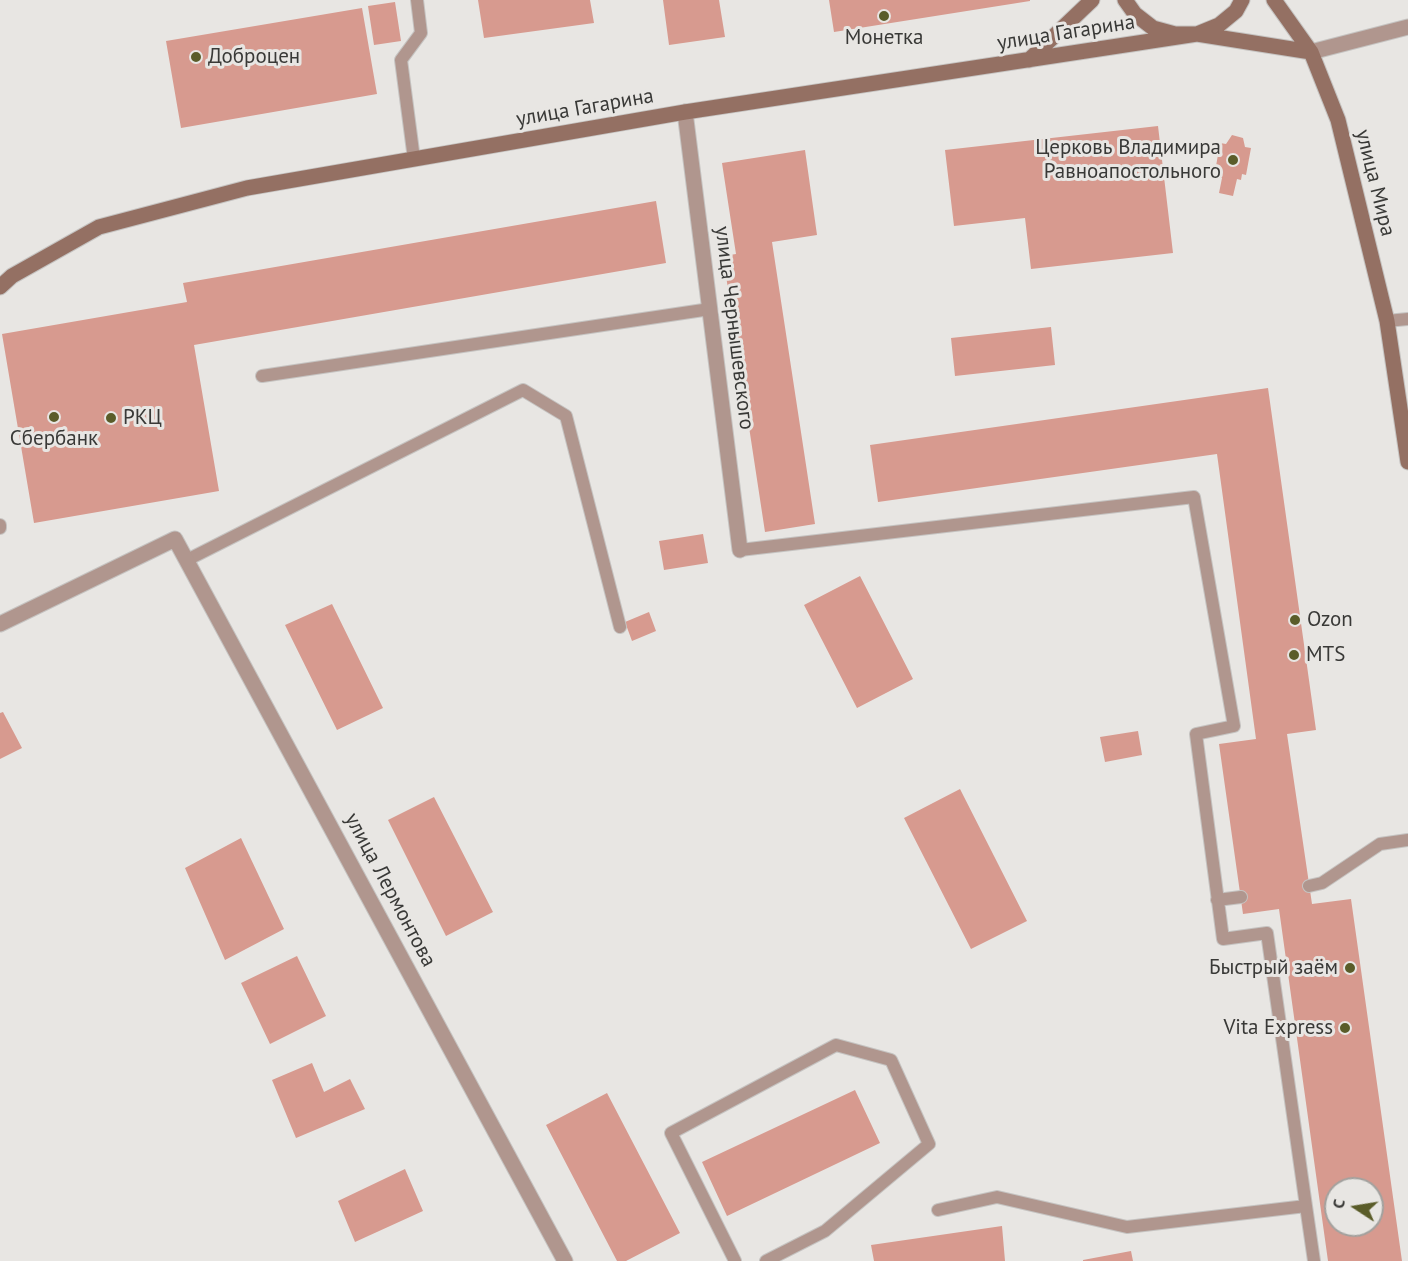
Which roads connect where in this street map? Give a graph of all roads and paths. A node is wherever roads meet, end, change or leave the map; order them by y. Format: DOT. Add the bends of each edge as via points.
graph roads {
  1 [pos="417,0"];
  2 [pos="1092,0"];
  3 [pos="1125,0"];
  4 [pos="1242,0"];
  5 [pos="1274,0"];
  6 [pos="1408,27"];
  7 [pos="1197,34"];
  8 [pos="1311,52"];
  9 [pos="1029,60"];
  10 [pos="685,112"];
  11 [pos="414,159"];
  12 [pos="0,287"];
  13 [pos="710,309"];
  14 [pos="1408,319"];
  15 [pos="1387,321"];
  16 [pos="262,376"];
  17 [pos="1408,462"];
  18 [pos="740,550"];
  19 [pos="187,560"];
  20 [pos="0,624"];
  21 [pos="620,627"];
  22 [pos="1408,840"];
  23 [pos="1309,886"];
  24 [pos="1241,897"];
  25 [pos="1217,900"];
  26 [pos="1306,1206"];
  27 [pos="938,1210"];
  28 [pos="565,1261"];
  29 [pos="735,1261"];
  30 [pos="766,1261"];
  31 [pos="1314,1261"];
  1 -- 11 [label="lane" via="421,33 401,60"];
  2 -- 9 [label="main road"];
  3 -- 7 [label="main road" via="1153,28"];
  4 -- 7 [label="main road" via="1219,25"];
  5 -- 8 [label="main road, улица Мира"];
  6 -- 8 [label="street"];
  7 -- 8 [label="main road"];
  7 -- 9 [label="main road, улица Гагарина"];
  8 -- 15 [label="main road, улица Мира" via="1338,120"];
  9 -- 10 [label="main road, улица Гагарина"];
  10 -- 11 [label="main road, улица Гагарина"];
  10 -- 13 [label="street, улица Чернышевского"];
  11 -- 12 [label="main road, улица Гагарина" via="247,188 99,227 12,276"];
  13 -- 16 [label="lane"];
  13 -- 18 [label="street, улица Чернышевского"];
  14 -- 15 [label="lane"];
  15 -- 17 [label="main road, улица Мира"];
  18 -- 25 [label="lane" via="1194,497 1234,726 1196,734"];
  19 -- 20 [label="street, улица Лермонтова" via="176,539"];
  19 -- 21 [label="lane" via="523,390 566,416"];
  19 -- 28 [label="street, улица Лермонтова"];
  22 -- 23 [label="lane" via="1380,844 1322,883"];
  24 -- 25 [label="lane"];
  25 -- 26 [label="lane" via="1222,939 1267,933"];
  26 -- 27 [label="lane" via="1127,1227 996,1197"];
  26 -- 31 [label="lane"];
  29 -- 30 [label="lane" via="671,1133 836,1045 891,1060 929,1144 825,1231"];
}
